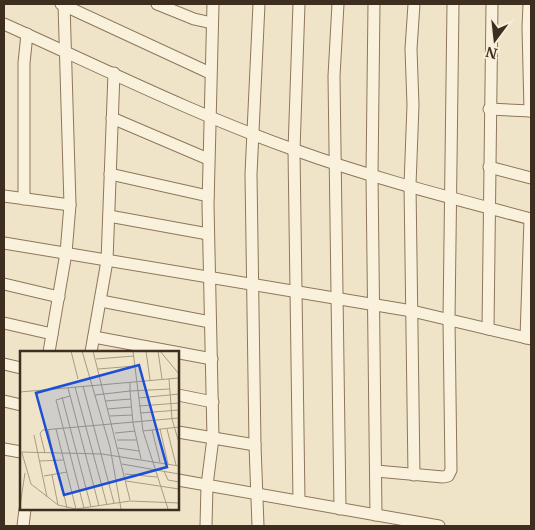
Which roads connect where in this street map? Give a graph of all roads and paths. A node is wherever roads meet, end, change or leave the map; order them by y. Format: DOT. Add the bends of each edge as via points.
graph roads {
  1 [pos="63,4"];
  2 [pos="157,4"];
  3 [pos="213,4"];
  4 [pos="259,4"];
  5 [pos="299,4"];
  6 [pos="338,4"];
  7 [pos="374,4"];
  8 [pos="414,4"];
  9 [pos="453,4"];
  10 [pos="492,4"];
  11 [pos="530,4"];
  12 [pos="212,23"];
  13 [pos="4,24"];
  14 [pos="27,34"];
  15 [pos="67,51"];
  16 [pos="210,73"];
  17 [pos="114,74"];
  18 [pos="489,109"];
  19 [pos="531,111"];
  20 [pos="210,116"];
  21 [pos="112,118"];
  22 [pos="252,133"];
  23 [pos="294,150"];
  24 [pos="208,159"];
  25 [pos="335,163"];
  26 [pos="489,167"];
  27 [pos="110,174"];
  28 [pos="372,175"];
  29 [pos="531,178"];
  30 [pos="410,185"];
  31 [pos="4,196"];
  32 [pos="208,196"];
  33 [pos="450,197"];
  34 [pos="24,199"];
  35 [pos="70,205"];
  36 [pos="488,208"];
  37 [pos="109,216"];
  38 [pos="531,219"];
  39 [pos="208,234"];
  40 [pos="4,243"];
  41 [pos="66,253"];
  42 [pos="108,260"];
  43 [pos="208,277"];
  44 [pos="4,284"];
  45 [pos="252,284"];
  46 [pos="296,292"];
  47 [pos="59,297"];
  48 [pos="336,298"];
  49 [pos="101,301"];
  50 [pos="373,305"];
  51 [pos="412,311"];
  52 [pos="449,320"];
  53 [pos="210,322"];
  54 [pos="4,323"];
  55 [pos="488,329"];
  56 [pos="52,334"];
  57 [pos="94,337"];
  58 [pos="528,338"];
  59 [pos="49,351"];
  60 [pos="91,351"];
  61 [pos="169,351"];
  62 [pos="179,353"];
  63 [pos="212,359"];
  64 [pos="4,364"];
  65 [pos="20,368"];
  66 [pos="179,395"];
  67 [pos="4,401"];
  68 [pos="213,402"];
  69 [pos="20,405"];
  70 [pos="179,432"];
  71 [pos="213,438"];
  72 [pos="254,445"];
  73 [pos="4,449"];
  74 [pos="20,452"];
  75 [pos="376,471"];
  76 [pos="414,474"];
  77 [pos="179,480"];
  78 [pos="207,485"];
  79 [pos="257,494"];
  80 [pos="299,501"];
  81 [pos="340,509"];
  82 [pos="25,510"];
  83 [pos="376,515"];
  84 [pos="23,526"];
  85 [pos="206,526"];
  86 [pos="258,526"];
  87 [pos="439,526"];
  1 -- 15 [label="street"];
  1 -- 16 [label="street"];
  2 -- 12 [label="street"];
  3 -- 12 [label="street"];
  4 -- 22 [label="street"];
  5 -- 23 [label="street"];
  6 -- 25 [label="street" via="334,76"];
  7 -- 28 [label="street"];
  8 -- 30 [label="street"];
  9 -- 33 [label="street"];
  10 -- 18 [label="street"];
  11 -- 19 [label="street"];
  12 -- 16 [label="street"];
  13 -- 14 [label="street"];
  14 -- 15 [label="street"];
  14 -- 34 [label="street"];
  15 -- 17 [label="street"];
  15 -- 35 [label="street"];
  16 -- 20 [label="street"];
  17 -- 20 [label="street"];
  17 -- 21 [label="street"];
  18 -- 19 [label="street"];
  18 -- 26 [label="street"];
  20 -- 22 [label="street"];
  20 -- 24 [label="street"];
  21 -- 24 [label="street"];
  21 -- 27 [label="street"];
  22 -- 23 [label="street"];
  22 -- 45 [label="street"];
  23 -- 25 [label="street"];
  23 -- 46 [label="street"];
  24 -- 32 [label="street"];
  25 -- 28 [label="street"];
  25 -- 48 [label="street"];
  26 -- 29 [label="street"];
  26 -- 36 [label="street"];
  27 -- 32 [label="street"];
  27 -- 37 [label="street"];
  28 -- 30 [label="street"];
  28 -- 50 [label="street"];
  30 -- 33 [label="street"];
  30 -- 51 [label="street"];
  31 -- 34 [label="street"];
  32 -- 39 [label="street"];
  33 -- 36 [label="street"];
  33 -- 52 [label="street"];
  34 -- 35 [label="street"];
  35 -- 41 [label="street"];
  36 -- 38 [label="street"];
  36 -- 55 [label="street"];
  37 -- 39 [label="street"];
  37 -- 42 [label="street"];
  38 -- 58 [label="street"];
  39 -- 43 [label="street"];
  40 -- 41 [label="street"];
  41 -- 42 [label="street"];
  41 -- 47 [label="street"];
  42 -- 43 [label="street"];
  42 -- 49 [label="street"];
  43 -- 45 [label="street"];
  43 -- 53 [label="street"];
  44 -- 47 [label="street"];
  45 -- 46 [label="street"];
  45 -- 72 [label="street"];
  46 -- 48 [label="street"];
  46 -- 80 [label="street"];
  47 -- 56 [label="street"];
  48 -- 50 [label="street"];
  48 -- 81 [label="street"];
  49 -- 53 [label="street"];
  49 -- 57 [label="street"];
  50 -- 51 [label="street"];
  50 -- 75 [label="street"];
  51 -- 52 [label="street"];
  51 -- 76 [label="street"];
  52 -- 55 [label="street"];
  52 -- 76 [label="street" via="451,470 448,476 443,477"];
  53 -- 63 [label="street"];
  54 -- 56 [label="street"];
  55 -- 58 [label="street"];
  56 -- 59 [label="street"];
  57 -- 60 [label="street"];
  57 -- 61 [label="street"];
  62 -- 63 [label="street"];
  63 -- 68 [label="street"];
  64 -- 65 [label="street"];
  66 -- 68 [label="street"];
  67 -- 69 [label="street"];
  68 -- 71 [label="street"];
  70 -- 71 [label="street"];
  71 -- 72 [label="street"];
  71 -- 78 [label="street"];
  72 -- 79 [label="street"];
  73 -- 74 [label="street"];
  75 -- 76 [label="street"];
  75 -- 83 [label="street"];
  77 -- 78 [label="street"];
  78 -- 79 [label="street"];
  78 -- 85 [label="street"];
  79 -- 80 [label="street"];
  79 -- 86 [label="street"];
  80 -- 81 [label="street"];
  81 -- 83 [label="street"];
  82 -- 84 [label="street"];
  83 -- 87 [label="street"];
}
